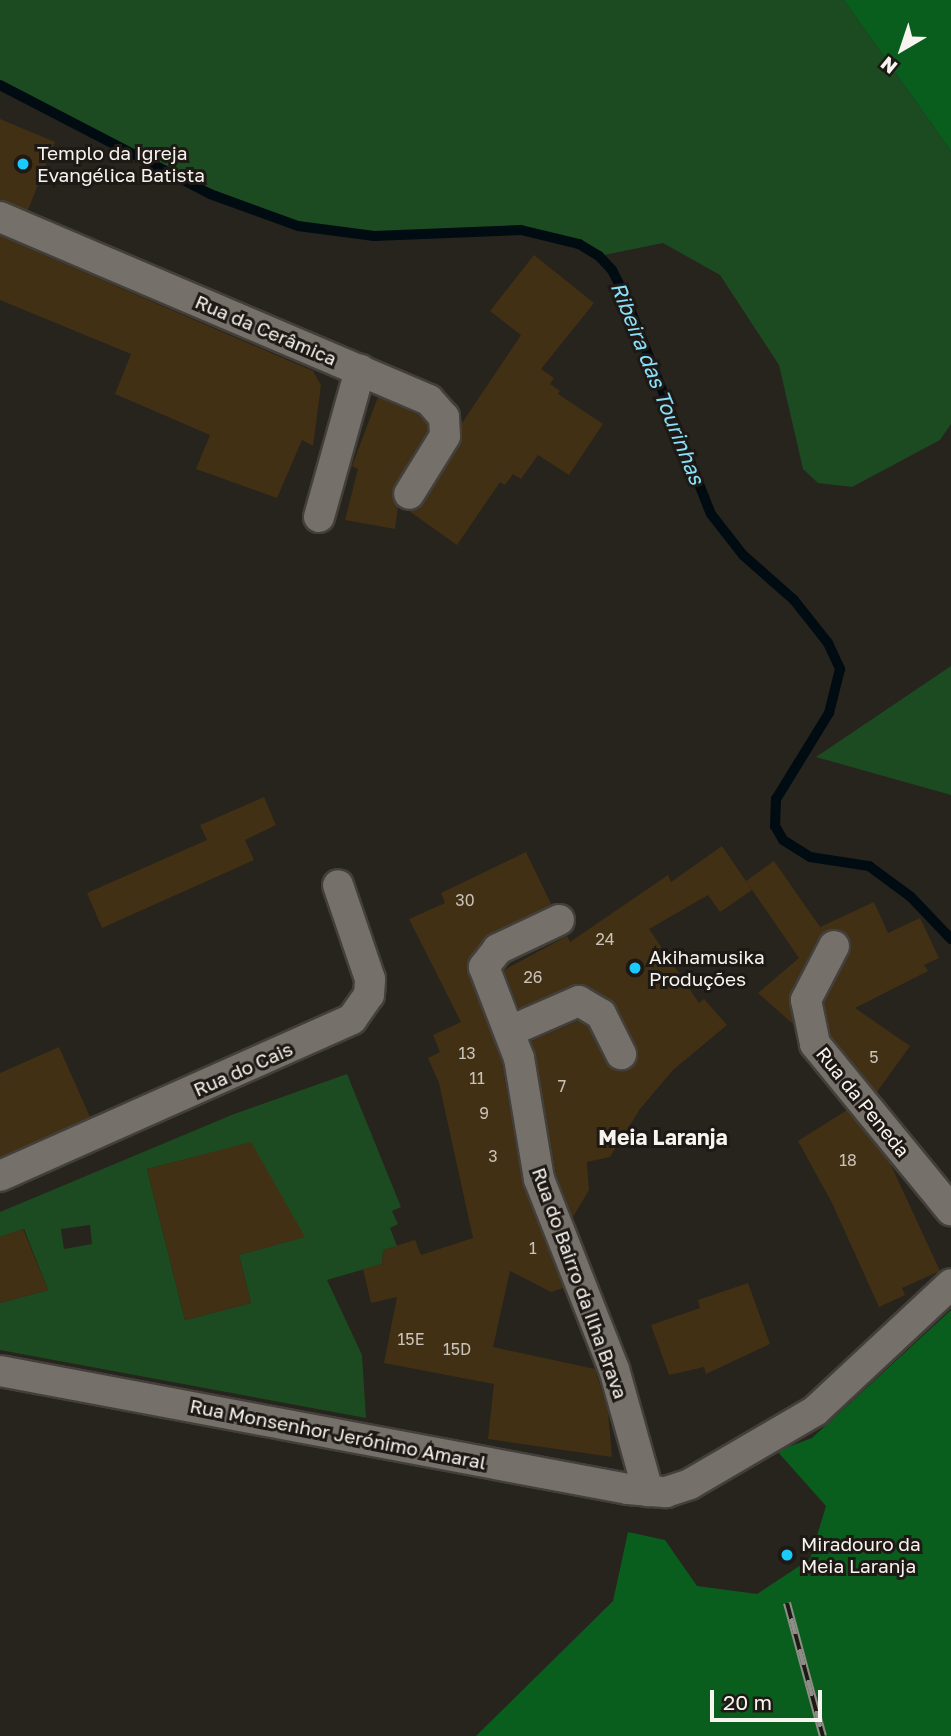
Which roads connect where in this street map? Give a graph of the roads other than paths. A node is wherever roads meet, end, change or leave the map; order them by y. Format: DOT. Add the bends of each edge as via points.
graph roads {
  1 [pos="0,217"];
  2 [pos="360,370"];
  3 [pos="409,494"];
  4 [pos="319,517"];
  5 [pos="338,885"];
  6 [pos="559,920"];
  7 [pos="834,946"];
  8 [pos="510,1031"];
  9 [pos="621,1054"];
  10 [pos="0,1176"];
  11 [pos="951,1210"];
  12 [pos="951,1284"];
  13 [pos="0,1371"];
  14 [pos="662,1491"];
  1 -- 2 [label="street, Rua da Cerâmica"];
  2 -- 3 [label="street, Rua da Cerâmica" via="429,400 444,417 443,442"];
  2 -- 4 [label="street"];
  5 -- 10 [label="street, Rua do Cais" via="370,979 369,995 352,1019"];
  6 -- 8 [label="street, Rua do Bairro da Ilha Brava" via="498,949 485,962"];
  7 -- 11 [label="street, Rua da Peneda" via="806,999 815,1044"];
  8 -- 9 [label="street" via="579,1001 601,1014"];
  8 -- 14 [label="street, Rua do Bairro da Ilha Brava" via="523,1077 539,1179"];
  12 -- 14 [label="street" via="815,1411"];
  13 -- 14 [label="street, Rua Monsenhor Jerónimo Amaral"];
}
